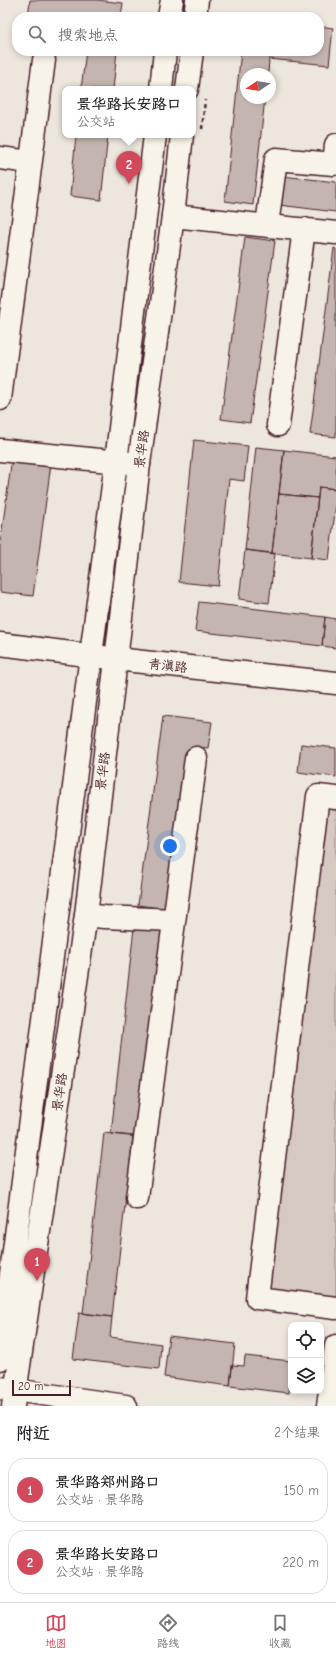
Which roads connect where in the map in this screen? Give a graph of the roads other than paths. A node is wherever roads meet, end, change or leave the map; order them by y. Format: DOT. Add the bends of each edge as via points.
graph roads {
  1 [pos="172,0"];
  2 [pos="197,0"];
  3 [pos="171,12"];
  4 [pos="196,12"];
  5 [pos="164,56"];
  6 [pos="191,56"];
  7 [pos="44,60"];
  8 [pos="161,86"];
  9 [pos="187,86"];
  10 [pos="155,138"];
  11 [pos="182,138"];
  12 [pos="336,145"];
  13 [pos="0,158"];
  14 [pos="30,162"];
  15 [pos="173,216"];
  16 [pos="267,225"];
  17 [pos="304,229"];
  18 [pos="336,233"];
  19 [pos="0,399"];
  20 [pos="278,425"];
  21 [pos="0,450"];
  22 [pos="116,462"];
  23 [pos="139,464"];
  24 [pos="0,644"];
  25 [pos="91,655"];
  26 [pos="115,659"];
  27 [pos="336,683"];
  28 [pos="196,758"];
  29 [pos="336,798"];
  30 [pos="86,915"];
  31 [pos="174,920"];
  32 [pos="137,1198"];
  33 [pos="336,1308"];
  34 [pos="336,1346"];
  35 [pos="0,1359"];
  36 [pos="9,1395"];
  37 [pos="126,1406"];
  38 [pos="328,1406"];
  1 -- 3 [label="main road"];
  2 -- 4 [label="main road"];
  5 -- 8 [label="main road"];
  6 -- 9 [label="main road"];
  7 -- 14 [label="main road"];
  10 -- 22 [label="main road, 景华路"];
  11 -- 15 [label="main road, 景华路"];
  12 -- 16 [label="main road" via="334,164 276,159"];
  13 -- 14 [label="main road"];
  14 -- 19 [label="main road"];
  15 -- 16 [label="main road"];
  15 -- 23 [label="main road, 景华路"];
  16 -- 17 [label="main road"];
  17 -- 18 [label="main road"];
  17 -- 20 [label="main road"];
  21 -- 22 [label="main road"];
  22 -- 23 [label="main road"];
  22 -- 25 [label="main road, 景华路"];
  23 -- 26 [label="main road, 景华路"];
  24 -- 25 [label="main road, 青滇路"];
  25 -- 26 [label="main road, 青滇路"];
  25 -- 35 [label="main road, 景华路"];
  26 -- 27 [label="main road, 青滇路"];
  26 -- 30 [label="main road, 景华路"];
  28 -- 31 [label="main road"];
  29 -- 33 [label="main road" via="318,796 257,1298"];
  30 -- 31 [label="main road"];
  30 -- 36 [label="main road, 景华路"];
  31 -- 32 [label="main road"];
  34 -- 38 [label="main road"];
  36 -- 37 [label="main road"];
}
